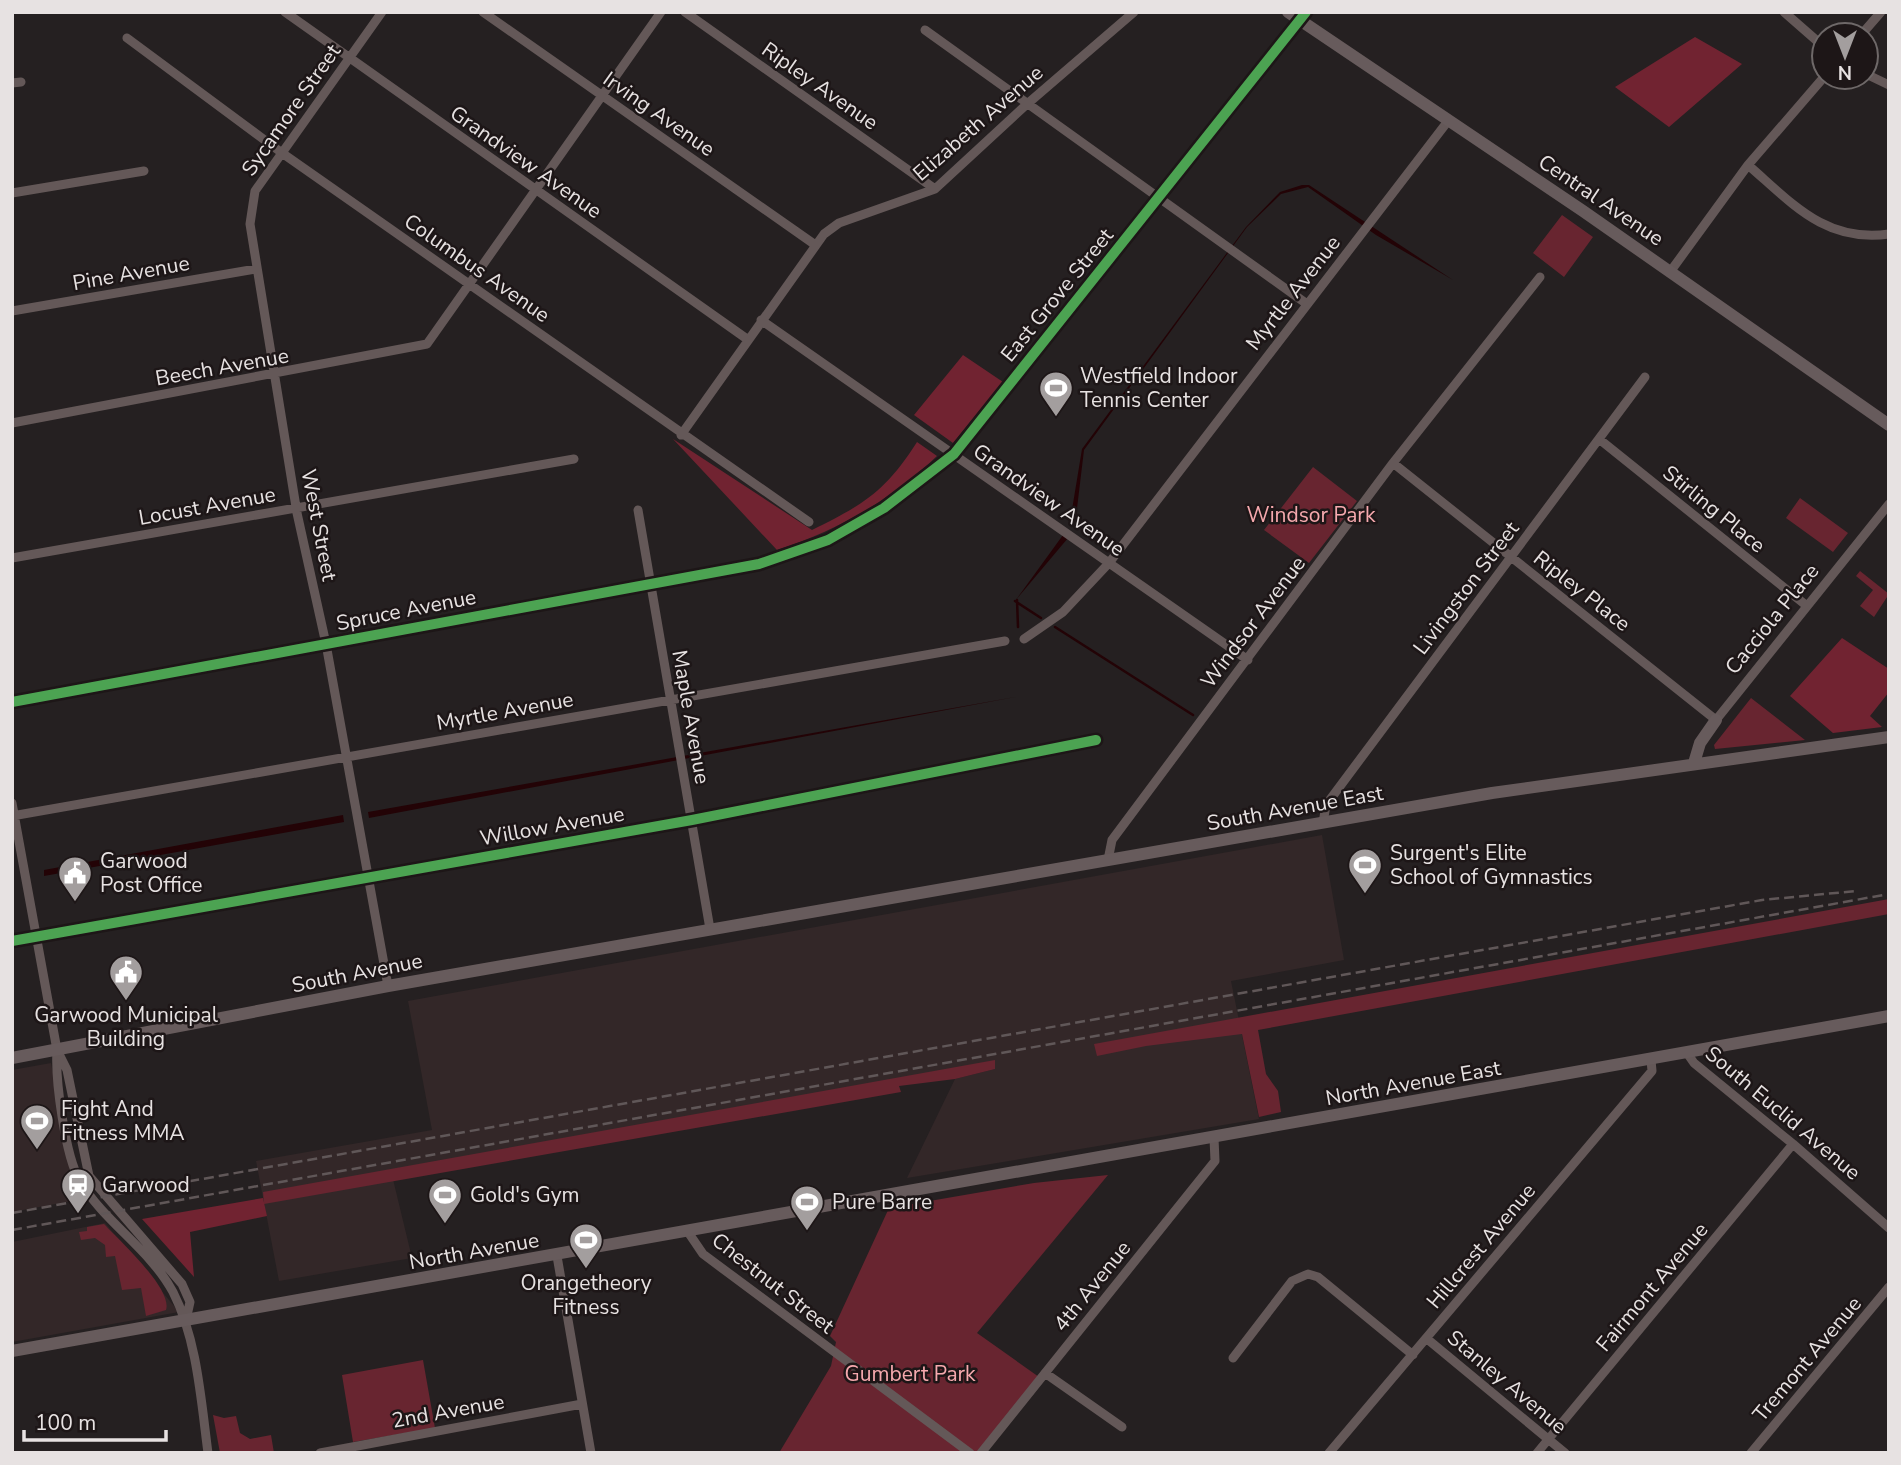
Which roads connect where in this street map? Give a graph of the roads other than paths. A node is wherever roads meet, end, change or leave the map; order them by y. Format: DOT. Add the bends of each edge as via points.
graph roads {
  1 [pos="285,12"];
  2 [pos="382,12"];
  3 [pos="483,12"];
  4 [pos="661,12"];
  5 [pos="685,12"];
  6 [pos="1134,12"];
  7 [pos="1288,12"];
  8 [pos="1784,12"];
  9 [pos="1303,16"];
  10 [pos="925,30"];
  11 [pos="1810,35"];
  12 [pos="127,38"];
  13 [pos="348,59"];
  14 [pos="1812,91"];
  15 [pos="602,95"];
  16 [pos="1026,105"];
  17 [pos="1448,121"];
  18 [pos="282,153"];
  19 [pos="1748,165"];
  20 [pos="144,172"];
  21 [pos="935,189"];
  22 [pos="536,190"];
  23 [pos="12,193"];
  24 [pos="1159,200"];
  25 [pos="250,234"];
  26 [pos="1889,234"];
  27 [pos="814,244"];
  28 [pos="256,269"];
  29 [pos="1670,272"];
  30 [pos="1540,277"];
  31 [pos="469,283"];
  32 [pos="1307,304"];
  33 [pos="12,311"];
  34 [pos="761,320"];
  35 [pos="747,339"];
  36 [pos="275,375"];
  37 [pos="1645,377"];
  38 [pos="12,423"];
  39 [pos="1889,425"];
  40 [pos="681,435"];
  41 [pos="1599,439"];
  42 [pos="954,454"];
  43 [pos="574,459"];
  44 [pos="1393,463"];
  45 [pos="1889,504"];
  46 [pos="297,508"];
  47 [pos="638,510"];
  48 [pos="808,523"];
  49 [pos="804,547"];
  50 [pos="1510,556"];
  51 [pos="12,558"];
  52 [pos="1109,563"];
  53 [pos="648,583"];
  54 [pos="1807,606"];
  55 [pos="1024,639"];
  56 [pos="1005,641"];
  57 [pos="326,644"];
  58 [pos="1248,660"];
  59 [pos="671,699"];
  60 [pos="12,702"];
  61 [pos="1716,720"];
  62 [pos="1889,737"];
  63 [pos="1096,740"];
  64 [pos="346,758"];
  65 [pos="1694,763"];
  66 [pos="12,803"];
  67 [pos="13,816"];
  68 [pos="692,820"];
  69 [pos="1323,823"];
  70 [pos="1108,860"];
  71 [pos="368,878"];
  72 [pos="710,929"];
  73 [pos="37,936"];
  74 [pos="12,941"];
  75 [pos="388,986"];
  76 [pos="1889,1016"];
  77 [pos="57,1050"];
  78 [pos="1687,1053"];
  79 [pos="12,1058"];
  80 [pos="1651,1060"];
  81 [pos="1214,1138"];
  82 [pos="1793,1144"];
  83 [pos="943,1186"];
  84 [pos="1889,1227"];
  85 [pos="688,1232"];
  86 [pos="557,1256"];
  87 [pos="1889,1287"];
  88 [pos="186,1320"];
  89 [pos="1426,1338"];
  90 [pos="12,1351"];
  91 [pos="1413,1355"];
  92 [pos="1233,1358"];
  93 [pos="1045,1373"];
  94 [pos="583,1404"];
  95 [pos="1122,1427"];
  96 [pos="1549,1439"];
  97 [pos="208,1453"];
  98 [pos="320,1453"];
  99 [pos="591,1453"];
  100 [pos="970,1453"];
  101 [pos="981,1453"];
  102 [pos="1329,1453"];
  103 [pos="1537,1453"];
  104 [pos="1565,1453"];
  105 [pos="1751,1453"];
  1 -- 13 [label="street, Grandview Avenue"];
  2 -- 13 [label="street, Sycamore Street"];
  3 -- 15 [label="street, Irving Avenue"];
  4 -- 15 [label="street"];
  5 -- 21 [label="street, Ripley Avenue"];
  6 -- 16 [label="street, Elizabeth Avenue"];
  7 -- 9 [label="main road, Central Avenue"];
  8 -- 11 [label="street"];
  9 -- 17 [label="main road, Central Avenue"];
  9 -- 24 [label="street, East Grove Street"];
  10 -- 16 [label="street"];
  12 -- 18 [label="street, Columbus Avenue"];
  13 -- 18 [label="street, Sycamore Street"];
  13 -- 22 [label="street, Grandview Avenue"];
  14 -- 19 [label="street"];
  15 -- 22 [label="street"];
  15 -- 27 [label="street, Irving Avenue"];
  16 -- 21 [label="street, Elizabeth Avenue"];
  16 -- 24 [label="street"];
  17 -- 29 [label="main road, Central Avenue"];
  17 -- 32 [label="street, Myrtle Avenue"];
  18 -- 25 [label="street, Sycamore Street" via="252,198"];
  18 -- 31 [label="street, Columbus Avenue"];
  19 -- 26 [label="street" via="1829,228 1852,235"];
  19 -- 29 [label="street"];
  20 -- 23 [label="street"];
  21 -- 27 [label="street, Elizabeth Avenue" via="839,223"];
  22 -- 31 [label="street"];
  22 -- 35 [label="street, Grandview Avenue"];
  24 -- 32 [label="street"];
  24 -- 42 [label="street, East Grove Street"];
  25 -- 28 [label="street, West Street"];
  27 -- 34 [label="street, Elizabeth Avenue"];
  28 -- 33 [label="street, Pine Avenue"];
  28 -- 36 [label="street, West Street"];
  29 -- 39 [label="main road, Central Avenue"];
  30 -- 44 [label="street, Windsor Avenue"];
  31 -- 36 [label="street, Beech Avenue" via="420,347"];
  31 -- 40 [label="street, Columbus Avenue"];
  32 -- 52 [label="street, Myrtle Avenue"];
  34 -- 35 [label="street, Elizabeth Avenue"];
  34 -- 42 [label="street, Grandview Avenue"];
  35 -- 40 [label="street, Elizabeth Avenue"];
  36 -- 38 [label="street, Beech Avenue"];
  36 -- 46 [label="street, West Street"];
  37 -- 41 [label="street, Livingston Street"];
  40 -- 48 [label="street, Columbus Avenue"];
  41 -- 50 [label="street, Livingston Street"];
  41 -- 54 [label="street, Stirling Place"];
  42 -- 49 [label="street, East Grove Street" via="884,508 828,540"];
  42 -- 52 [label="street, Grandview Avenue"];
  43 -- 46 [label="street, Locust Avenue"];
  44 -- 50 [label="street, Ripley Place"];
  44 -- 58 [label="street, Windsor Avenue"];
  45 -- 54 [label="street, Cacciola Place"];
  46 -- 51 [label="street, Locust Avenue"];
  46 -- 57 [label="street, West Street"];
  47 -- 53 [label="street, Maple Avenue"];
  49 -- 53 [label="street, Spruce Avenue" via="760,564"];
  50 -- 61 [label="street, Ripley Place"];
  50 -- 69 [label="street, Livingston Street" via="1326,806"];
  52 -- 55 [label="street, Myrtle Avenue" via="1063,612"];
  52 -- 58 [label="street, Grandview Avenue"];
  53 -- 57 [label="street, Spruce Avenue"];
  53 -- 59 [label="street, Maple Avenue"];
  54 -- 61 [label="street, Cacciola Place"];
  56 -- 59 [label="street, Myrtle Avenue"];
  57 -- 60 [label="street, Spruce Avenue"];
  57 -- 64 [label="street, West Street"];
  58 -- 70 [label="street, Windsor Avenue" via="1112,840"];
  59 -- 64 [label="street, Myrtle Avenue"];
  59 -- 68 [label="street, Maple Avenue"];
  61 -- 65 [label="main road, Cacciola Place" via="1700,743"];
  62 -- 65 [label="main road, South Avenue East"];
  63 -- 68 [label="street, Willow Avenue"];
  64 -- 67 [label="street, Myrtle Avenue"];
  64 -- 71 [label="street, West Street"];
  65 -- 69 [label="main road, South Avenue East"];
  66 -- 67 [label="street"];
  67 -- 73 [label="street"];
  68 -- 71 [label="street, Willow Avenue"];
  68 -- 72 [label="street, Maple Avenue"];
  69 -- 70 [label="main road, South Avenue East"];
  70 -- 72 [label="main road, South Avenue East"];
  71 -- 73 [label="street, Willow Avenue"];
  71 -- 75 [label="street, West Street"];
  72 -- 75 [label="main road, South Avenue"];
  73 -- 74 [label="street, Willow Avenue"];
  73 -- 77 [label="street"];
  75 -- 77 [label="main road, South Avenue"];
  76 -- 78 [label="main road, North Avenue East"];
  77 -- 79 [label="main road, South Avenue"];
  77 -- 88 [label="street" via="67,1070 89,1176 182,1284 190,1303"];
  78 -- 80 [label="main road, North Avenue East"];
  78 -- 82 [label="street, South Euclid Avenue"];
  80 -- 81 [label="main road, North Avenue East"];
  80 -- 89 [label="street, Hillcrest Avenue" via="1652,1071"];
  81 -- 83 [label="main road, North Avenue East"];
  81 -- 93 [label="street, 4th Avenue" via="1215,1161"];
  82 -- 84 [label="street, South Euclid Avenue"];
  82 -- 96 [label="street, Fairmont Avenue"];
  83 -- 85 [label="main road, North Avenue"];
  85 -- 86 [label="main road, North Avenue"];
  85 -- 100 [label="street, Chestnut Street" via="703,1254"];
  86 -- 88 [label="main road, North Avenue"];
  86 -- 94 [label="street"];
  87 -- 105 [label="street, Tremont Avenue"];
  88 -- 90 [label="main road, North Avenue"];
  88 -- 97 [label="street"];
  89 -- 91 [label="street, Hillcrest Avenue"];
  89 -- 96 [label="street, Stanley Avenue"];
  91 -- 92 [label="street" via="1308,1273 1292,1281"];
  91 -- 102 [label="street, Hillcrest Avenue"];
  93 -- 95 [label="street"];
  93 -- 101 [label="street, 4th Avenue"];
  94 -- 98 [label="street, 2nd Avenue"];
  94 -- 99 [label="street"];
  96 -- 103 [label="street, Fairmont Avenue"];
  96 -- 104 [label="street, Stanley Avenue"];
}
